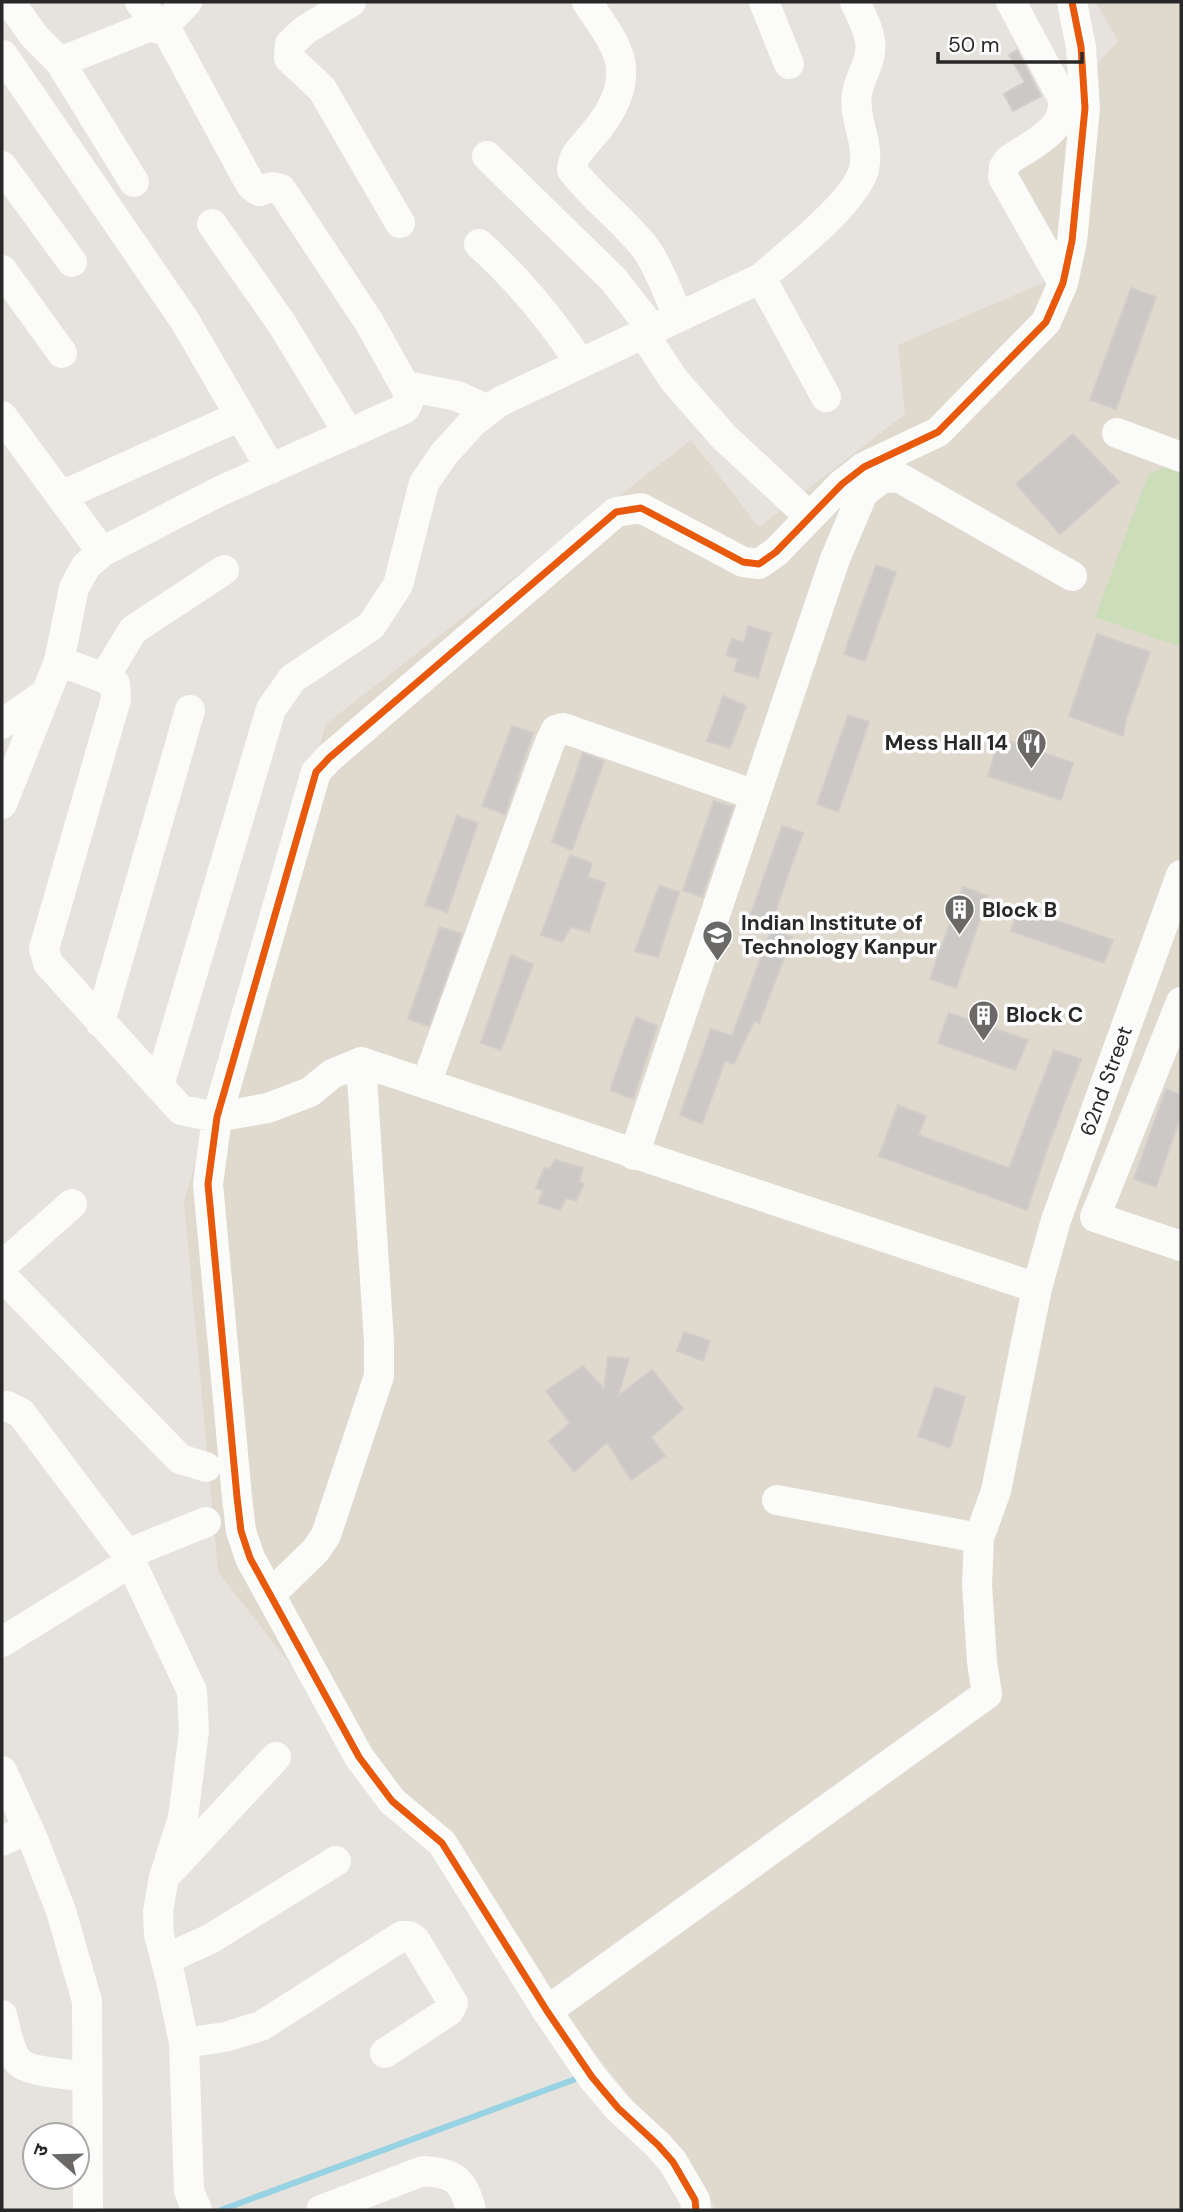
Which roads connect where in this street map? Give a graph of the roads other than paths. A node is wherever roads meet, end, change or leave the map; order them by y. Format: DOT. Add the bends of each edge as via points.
graph roads {
  1 [pos="10,2"];
  2 [pos="140,2"];
  3 [pos="187,2"];
  4 [pos="351,2"];
  5 [pos="587,2"];
  6 [pos="764,2"];
  7 [pos="855,2"];
  8 [pos="1011,2"];
  9 [pos="1072,2"];
  10 [pos="161,29"];
  11 [pos="34,36"];
  12 [pos="2,55"];
  13 [pos="60,62"];
  14 [pos="789,64"];
  15 [pos="487,156"];
  16 [pos="2,166"];
  17 [pos="134,182"];
  18 [pos="400,223"];
  19 [pos="212,224"];
  20 [pos="479,244"];
  21 [pos="72,262"];
  22 [pos="2,270"];
  23 [pos="761,278"];
  24 [pos="1063,283"];
  25 [pos="658,326"];
  26 [pos="62,353"];
  27 [pos="580,363"];
  28 [pos="407,390"];
  29 [pos="826,397"];
  30 [pos="488,410"];
  31 [pos="240,416"];
  32 [pos="1116,433"];
  33 [pos="349,434"];
  34 [pos="8,435"];
  35 [pos="1181,457"];
  36 [pos="271,469"];
  37 [pos="61,496"];
  38 [pos="810,517"];
  39 [pos="102,552"];
  40 [pos="224,570"];
  41 [pos="1072,576"];
  42 [pos="58,661"];
  43 [pos="104,678"];
  44 [pos="45,694"];
  45 [pos="190,710"];
  46 [pos="2,724"];
  47 [pos="755,795"];
  48 [pos="2,804"];
  49 [pos="1181,875"];
  50 [pos="1181,1002"];
  51 [pos="100,1022"];
  52 [pos="361,1062"];
  53 [pos="426,1084"];
  54 [pos="159,1086"];
  55 [pos="216,1117"];
  56 [pos="634,1155"];
  57 [pos="72,1204"];
  58 [pos="1181,1246"];
  59 [pos="2,1266"];
  60 [pos="2,1276"];
  61 [pos="1037,1288"];
  62 [pos="2,1407"];
  63 [pos="206,1467"];
  64 [pos="777,1500"];
  65 [pos="206,1522"];
  66 [pos="979,1538"];
  67 [pos="129,1558"];
  68 [pos="271,1594"];
  69 [pos="2,1642"];
  70 [pos="276,1757"];
  71 [pos="2,1771"];
  72 [pos="29,1829"];
  73 [pos="2,1841"];
  74 [pos="336,1861"];
  75 [pos="164,1877"];
  76 [pos="166,1959"];
  77 [pos="547,2011"];
  78 [pos="2,2015"];
  79 [pos="184,2043"];
  80 [pos="385,2053"];
  81 [pos="87,2077"];
  82 [pos="88,2210"];
  83 [pos="197,2210"];
  84 [pos="321,2210"];
  85 [pos="471,2210"];
  86 [pos="696,2210"];
  1 -- 11 [label="street"];
  2 -- 10 [label="street"];
  3 -- 10 [label="street"];
  4 -- 18 [label="street" via="305,30 290,44 289,58 322,89"];
  5 -- 25 [label="street" via="618,55 621,79 616,102 573,158 572,170 648,251"];
  6 -- 14 [label="street"];
  7 -- 23 [label="street" via="871,39 855,109 864,144 864,169 840,208"];
  8 -- 24 [label="street" via="1064,105 1057,126 1009,160 1003,177"];
  9 -- 24 [label="street" via="1085,108 1072,242"];
  10 -- 13 [label="street" via="148,27"];
  10 -- 28 [label="street" via="169,34 252,186 259,191 281,190 369,322"];
  11 -- 12 [label="street"];
  11 -- 13 [label="street"];
  12 -- 31 [label="street" via="185,320"];
  13 -- 17 [label="street"];
  15 -- 25 [label="street"];
  16 -- 21 [label="street"];
  19 -- 33 [label="street" via="282,324"];
  20 -- 27 [label="street" via="555,325"];
  22 -- 26 [label="street"];
  23 -- 25 [label="street"];
  23 -- 29 [label="street"];
  24 -- 38 [label="street" via="1046,322 939,432 864,467"];
  25 -- 27 [label="street"];
  25 -- 38 [label="street" via="674,380 724,437"];
  27 -- 30 [label="street"];
  28 -- 30 [label="street" via="457,396"];
  28 -- 33 [label="street" via="404,409"];
  30 -- 54 [label="street" via="444,454 424,484 398,585 371,626 292,679 271,709"];
  31 -- 36 [label="street"];
  31 -- 37 [label="street"];
  32 -- 35 [label="street"];
  33 -- 36 [label="street"];
  34 -- 37 [label="street"];
  36 -- 39 [label="street"];
  37 -- 39 [label="street"];
  38 -- 55 [label="street" via="759,564 743,562 641,508 616,512 322,765 316,772"];
  39 -- 42 [label="street" via="86,566 74,588"];
  40 -- 43 [label="street" via="133,630"];
  41 -- 47 [label="street" via="900,478 883,477 863,493 835,559"];
  42 -- 43 [label="street"];
  42 -- 44 [label="street"];
  43 -- 51 [label="street" via="115,684 116,699 44,949 48,963"];
  44 -- 46 [label="street"];
  44 -- 48 [label="street"];
  45 -- 51 [label="street"];
  47 -- 53 [label="street" via="563,728 556,730"];
  47 -- 56 [label="street"];
  49 -- 61 [label="street, 62nd Street" via="1056,1220"];
  50 -- 58 [label="street" via="1095,1217"];
  51 -- 54 [label="street"];
  52 -- 53 [label="street"];
  52 -- 55 [label="street" via="332,1074 310,1093 268,1108"];
  52 -- 68 [label="street" via="379,1376 326,1535"];
  53 -- 56 [label="street"];
  54 -- 55 [label="street" via="181,1111"];
  55 -- 68 [label="street" via="208,1184 237,1497 250,1558"];
  56 -- 61 [label="street"];
  57 -- 59 [label="street"];
  60 -- 63 [label="street" via="180,1459"];
  61 -- 66 [label="street, 62nd Street" via="996,1491"];
  62 -- 67 [label="street" via="21,1413"];
  64 -- 66 [label="street"];
  65 -- 67 [label="street"];
  66 -- 77 [label="street, 62nd Street" via="977,1584 987,1694"];
  67 -- 69 [label="street"];
  67 -- 75 [label="street" via="192,1691 194,1731 183,1818"];
  68 -- 77 [label="street" via="359,1756 392,1801 442,1843"];
  70 -- 75 [label="street"];
  71 -- 72 [label="street"];
  72 -- 73 [label="street"];
  72 -- 81 [label="street" via="61,1911 87,2001"];
  74 -- 76 [label="street" via="210,1939"];
  75 -- 76 [label="street" via="158,1911"];
  76 -- 79 [label="street"];
  77 -- 86 [label="street" via="597,2083 673,2162"];
  78 -- 81 [label="street" via="20,2063"];
  79 -- 80 [label="street" via="261,2026 402,1936 409,1936 453,2003 449,2011"];
  79 -- 83 [label="street" via="190,2191"];
  81 -- 82 [label="street"];
  84 -- 85 [label="street" via="423,2171 453,2177 465,2190"];
}
